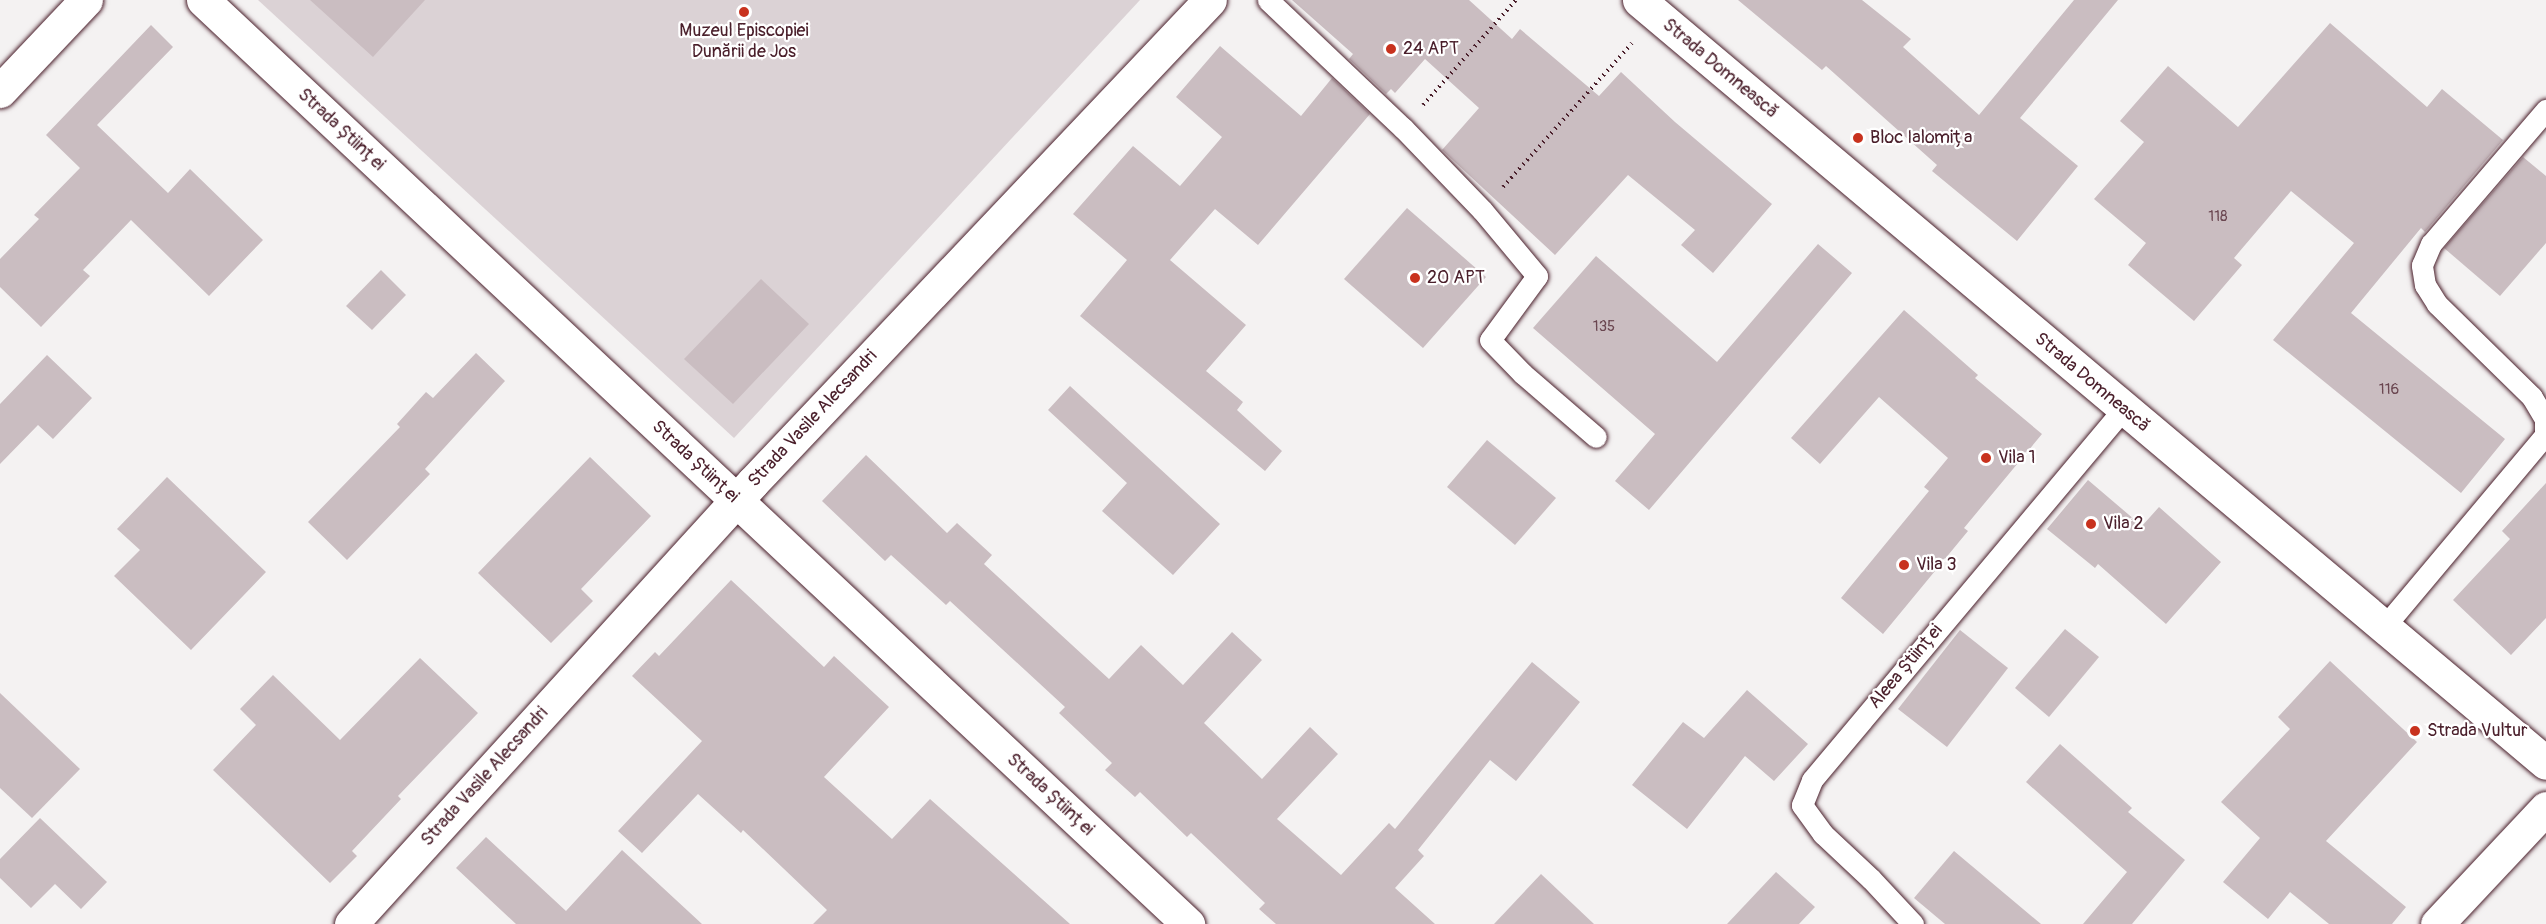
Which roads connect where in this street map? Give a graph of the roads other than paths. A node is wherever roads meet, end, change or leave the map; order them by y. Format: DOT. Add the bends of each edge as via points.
graph roads {
  1 [pos="86,0"];
  2 [pos="203,0"];
  3 [pos="1210,0"];
  4 [pos="1268,0"];
  5 [pos="1648,8"];
  6 [pos="0,91"];
  7 [pos="2546,110"];
  8 [pos="2123,409"];
  9 [pos="1596,437"];
  10 [pos="736,501"];
  11 [pos="2384,627"];
  12 [pos="2546,763"];
  13 [pos="2546,808"];
  14 [pos="351,924"];
  15 [pos="1188,924"];
  16 [pos="1913,924"];
  17 [pos="2437,924"];
  1 -- 6 [label="street"];
  2 -- 10 [label="street, Strada Științei"];
  3 -- 10 [label="street, Strada Vasile Alecsandri"];
  4 -- 9 [label="lane" via="1403,128 1482,210 1537,276 1490,340"];
  5 -- 8 [label="street, Strada Domnească"];
  7 -- 11 [label="lane" via="2431,244 2422,265 2425,285 2437,304 2532,397 2545,418 2545,435"];
  8 -- 11 [label="street, Strada Domnească"];
  8 -- 16 [label="lane, Aleea Științei" via="1812,780 1802,806 1823,834"];
  10 -- 14 [label="street, Strada Vasile Alecsandri"];
  10 -- 15 [label="street, Strada Științei"];
  11 -- 12 [label="street, Strada Domnească"];
  13 -- 17 [label="street"];
}
